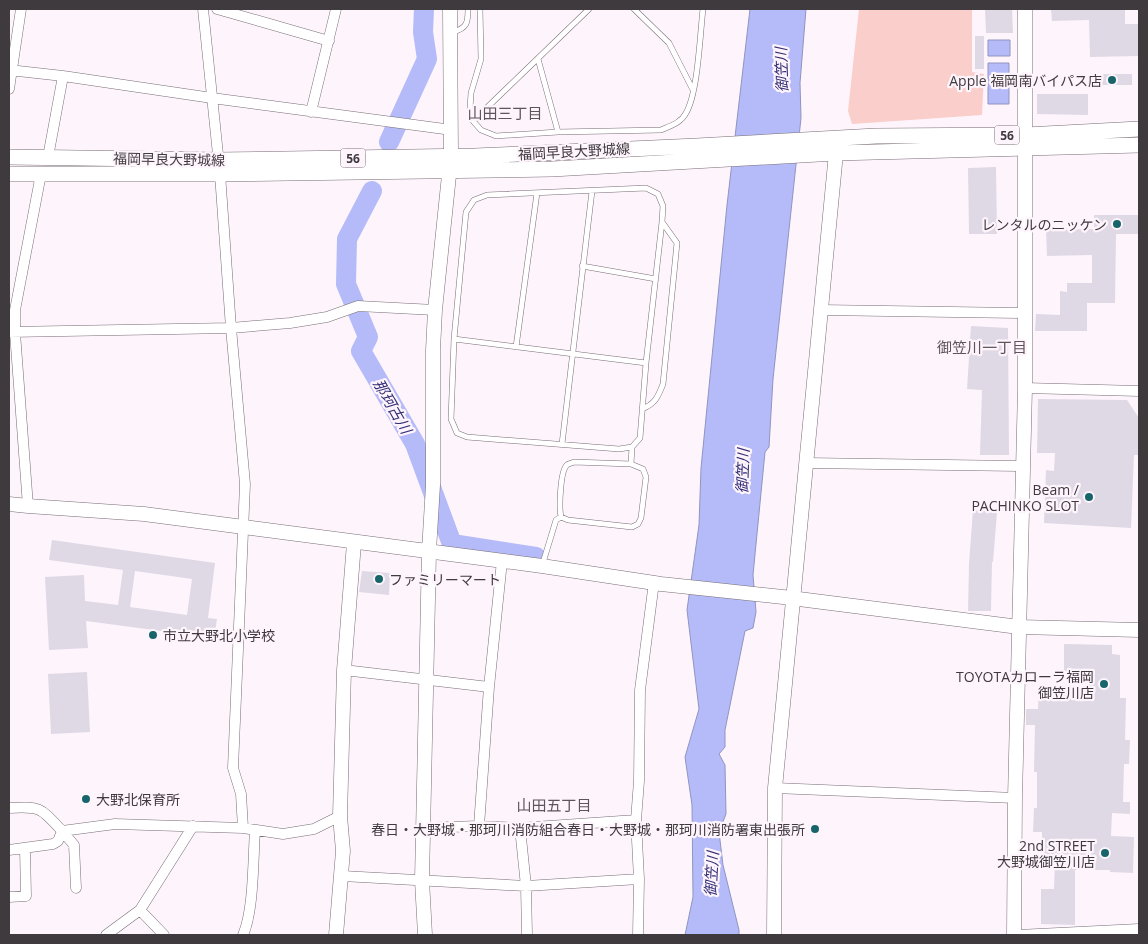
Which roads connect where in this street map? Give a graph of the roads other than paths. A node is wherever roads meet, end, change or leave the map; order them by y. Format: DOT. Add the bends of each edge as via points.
graph roads {
  1 [pos="21,9"];
  2 [pos="203,9"];
  3 [pos="218,9"];
  4 [pos="336,9"];
  5 [pos="450,9"];
  6 [pos="468,9"];
  7 [pos="480,9"];
  8 [pos="589,9"];
  9 [pos="634,9"];
  10 [pos="702,9"];
  11 [pos="1025,9"];
  12 [pos="450,32"];
  13 [pos="329,41"];
  14 [pos="538,59"];
  15 [pos="10,71"];
  16 [pos="63,76"];
  17 [pos="9,89"];
  18 [pos="694,91"];
  19 [pos="212,98"];
  20 [pos="311,112"];
  21 [pos="473,121"];
  22 [pos="1139,129"];
  23 [pos="452,130"];
  24 [pos="558,132"];
  25 [pos="1026,142"];
  26 [pos="1139,145"];
  27 [pos="836,153"];
  28 [pos="696,154"];
  29 [pos="9,157"];
  30 [pos="48,157"];
  31 [pos="450,163"];
  32 [pos="219,167"];
  33 [pos="9,174"];
  34 [pos="41,174"];
  35 [pos="592,191"];
  36 [pos="537,193"];
  37 [pos="662,222"];
  38 [pos="582,266"];
  39 [pos="656,279"];
  40 [pos="435,310"];
  41 [pos="821,310"];
  42 [pos="1025,313"];
  43 [pos="230,328"];
  44 [pos="12,332"];
  45 [pos="454,339"];
  46 [pos="516,347"];
  47 [pos="572,354"];
  48 [pos="646,363"];
  49 [pos="1025,388"];
  50 [pos="1139,390"];
  51 [pos="642,409"];
  52 [pos="562,444"];
  53 [pos="632,447"];
  54 [pos="806,463"];
  55 [pos="631,464"];
  56 [pos="1023,466"];
  57 [pos="9,504"];
  58 [pos="28,506"];
  59 [pos="561,517"];
  60 [pos="245,528"];
  61 [pos="354,542"];
  62 [pos="429,551"];
  63 [pos="502,561"];
  64 [pos="542,566"];
  65 [pos="658,583"];
  66 [pos="788,598"];
  67 [pos="1019,627"];
  68 [pos="1139,630"];
  69 [pos="344,670"];
  70 [pos="426,679"];
  71 [pos="489,687"];
  72 [pos="775,788"];
  73 [pos="1016,798"];
  74 [pos="9,808"];
  75 [pos="340,816"];
  76 [pos="636,820"];
  77 [pos="192,826"];
  78 [pos="479,826"];
  79 [pos="243,828"];
  80 [pos="423,828"];
  81 [pos="520,828"];
  82 [pos="255,830"];
  83 [pos="62,831"];
  84 [pos="25,848"];
  85 [pos="9,850"];
  86 [pos="342,876"];
  87 [pos="639,879"];
  88 [pos="422,880"];
  89 [pos="526,886"];
  90 [pos="76,888"];
  91 [pos="9,897"];
  92 [pos="140,910"];
  93 [pos="1139,929"];
  94 [pos="106,935"];
  95 [pos="164,935"];
  96 [pos="243,935"];
  97 [pos="336,935"];
  98 [pos="425,935"];
  99 [pos="527,935"];
  100 [pos="638,935"];
  101 [pos="774,935"];
  102 [pos="1016,935"];
  1 -- 15 [label="street"];
  2 -- 19 [label="street"];
  3 -- 13 [label="street"];
  4 -- 13 [label="street"];
  5 -- 12 [label="street"];
  6 -- 12 [label="lane" via="468,20 462,29"];
  7 -- 21 [label="lane" via="481,60 471,93"];
  8 -- 14 [label="lane"];
  9 -- 18 [label="lane" via="669,43"];
  10 -- 18 [label="lane"];
  11 -- 25 [label="street"];
  12 -- 23 [label="street"];
  13 -- 20 [label="street"];
  14 -- 21 [label="lane"];
  14 -- 24 [label="lane"];
  15 -- 16 [label="street"];
  15 -- 17 [label="street"];
  16 -- 19 [label="street"];
  16 -- 30 [label="street"];
  18 -- 24 [label="lane" via="686,114 676,124 661,130"];
  19 -- 20 [label="street"];
  19 -- 32 [label="street"];
  20 -- 23 [label="street"];
  21 -- 24 [label="lane" via="481,130 496,136"];
  22 -- 25 [label="main road, 福岡早良大野城線 / 56"];
  23 -- 31 [label="street"];
  25 -- 26 [label="main road, 福岡早良大野城線 / 56"];
  25 -- 27 [label="main road, 福岡早良大野城線 / 56"];
  25 -- 28 [label="main road, 福岡早良大野城線 / 56" via="876,136"];
  25 -- 42 [label="street"];
  27 -- 28 [label="main road, 福岡早良大野城線 / 56"];
  27 -- 41 [label="street"];
  28 -- 31 [label="main road, 福岡早良大野城線 / 56"];
  29 -- 30 [label="main road, 福岡早良大野城線 / 56"];
  30 -- 32 [label="main road, 福岡早良大野城線 / 56"];
  31 -- 32 [label="main road, 福岡早良大野城線 / 56"];
  31 -- 40 [label="street"];
  32 -- 34 [label="main road, 福岡早良大野城線 / 56"];
  32 -- 43 [label="street"];
  33 -- 34 [label="main road, 福岡早良大野城線 / 56"];
  34 -- 44 [label="street"];
  35 -- 36 [label="lane"];
  35 -- 37 [label="lane" via="646,188 658,194 663,206"];
  35 -- 38 [label="lane"];
  36 -- 45 [label="lane" via="487,195 474,200 466,212"];
  36 -- 46 [label="lane"];
  37 -- 39 [label="lane"];
  37 -- 51 [label="lane" via="677,243 663,384 652,405"];
  38 -- 39 [label="lane"];
  38 -- 47 [label="lane"];
  39 -- 48 [label="lane"];
  40 -- 43 [label="street" via="358,306 327,317"];
  40 -- 62 [label="street"];
  41 -- 42 [label="street"];
  41 -- 54 [label="street"];
  42 -- 49 [label="street"];
  43 -- 44 [label="street"];
  43 -- 60 [label="street" via="246,484"];
  44 -- 58 [label="street"];
  45 -- 46 [label="lane"];
  45 -- 52 [label="lane" via="451,418 457,433 468,437"];
  46 -- 47 [label="lane"];
  47 -- 48 [label="lane"];
  47 -- 52 [label="lane"];
  48 -- 51 [label="lane"];
  49 -- 50 [label="street"];
  49 -- 56 [label="street"];
  51 -- 53 [label="lane" via="640,438"];
  52 -- 53 [label="lane" via="619,449"];
  53 -- 55 [label="lane"];
  54 -- 56 [label="street"];
  54 -- 66 [label="street"];
  55 -- 59 [label="lane" via="574,462 567,465 563,471"];
  55 -- 59 [label="lane" via="643,468 646,477 638,524 632,527"];
  56 -- 67 [label="street"];
  57 -- 58 [label="street"];
  58 -- 60 [label="street" via="144,514"];
  59 -- 64 [label="lane" via="556,520"];
  60 -- 61 [label="street"];
  60 -- 79 [label="street" via="233,768 241,794"];
  61 -- 62 [label="street"];
  61 -- 69 [label="street"];
  62 -- 63 [label="street"];
  62 -- 70 [label="street"];
  63 -- 64 [label="street"];
  63 -- 71 [label="street"];
  64 -- 65 [label="street"];
  65 -- 66 [label="street"];
  65 -- 76 [label="street" via="640,690"];
  66 -- 67 [label="street"];
  66 -- 72 [label="street"];
  67 -- 68 [label="street"];
  67 -- 73 [label="street"];
  69 -- 70 [label="street"];
  69 -- 75 [label="street"];
  70 -- 71 [label="street"];
  70 -- 80 [label="street"];
  71 -- 78 [label="street"];
  72 -- 73 [label="street"];
  72 -- 101 [label="street"];
  73 -- 102 [label="street"];
  74 -- 83 [label="street" via="32,806 44,811"];
  75 -- 82 [label="street" via="314,829 283,834"];
  75 -- 86 [label="street"];
  76 -- 81 [label="street"];
  76 -- 87 [label="street"];
  77 -- 79 [label="street"];
  77 -- 83 [label="street" via="115,824"];
  77 -- 92 [label="street"];
  78 -- 80 [label="street"];
  78 -- 81 [label="street"];
  79 -- 82 [label="street"];
  80 -- 88 [label="street"];
  81 -- 89 [label="street"];
  82 -- 96 [label="street" via="249,909"];
  83 -- 84 [label="street" via="53,844"];
  83 -- 90 [label="street" via="74,845"];
  84 -- 85 [label="street"];
  84 -- 91 [label="street" via="26,896"];
  86 -- 88 [label="street"];
  86 -- 97 [label="street"];
  87 -- 89 [label="street"];
  87 -- 100 [label="street"];
  88 -- 89 [label="street"];
  88 -- 98 [label="street"];
  89 -- 99 [label="street"];
  92 -- 94 [label="street"];
  92 -- 95 [label="street"];
  93 -- 102 [label="street"];
}
